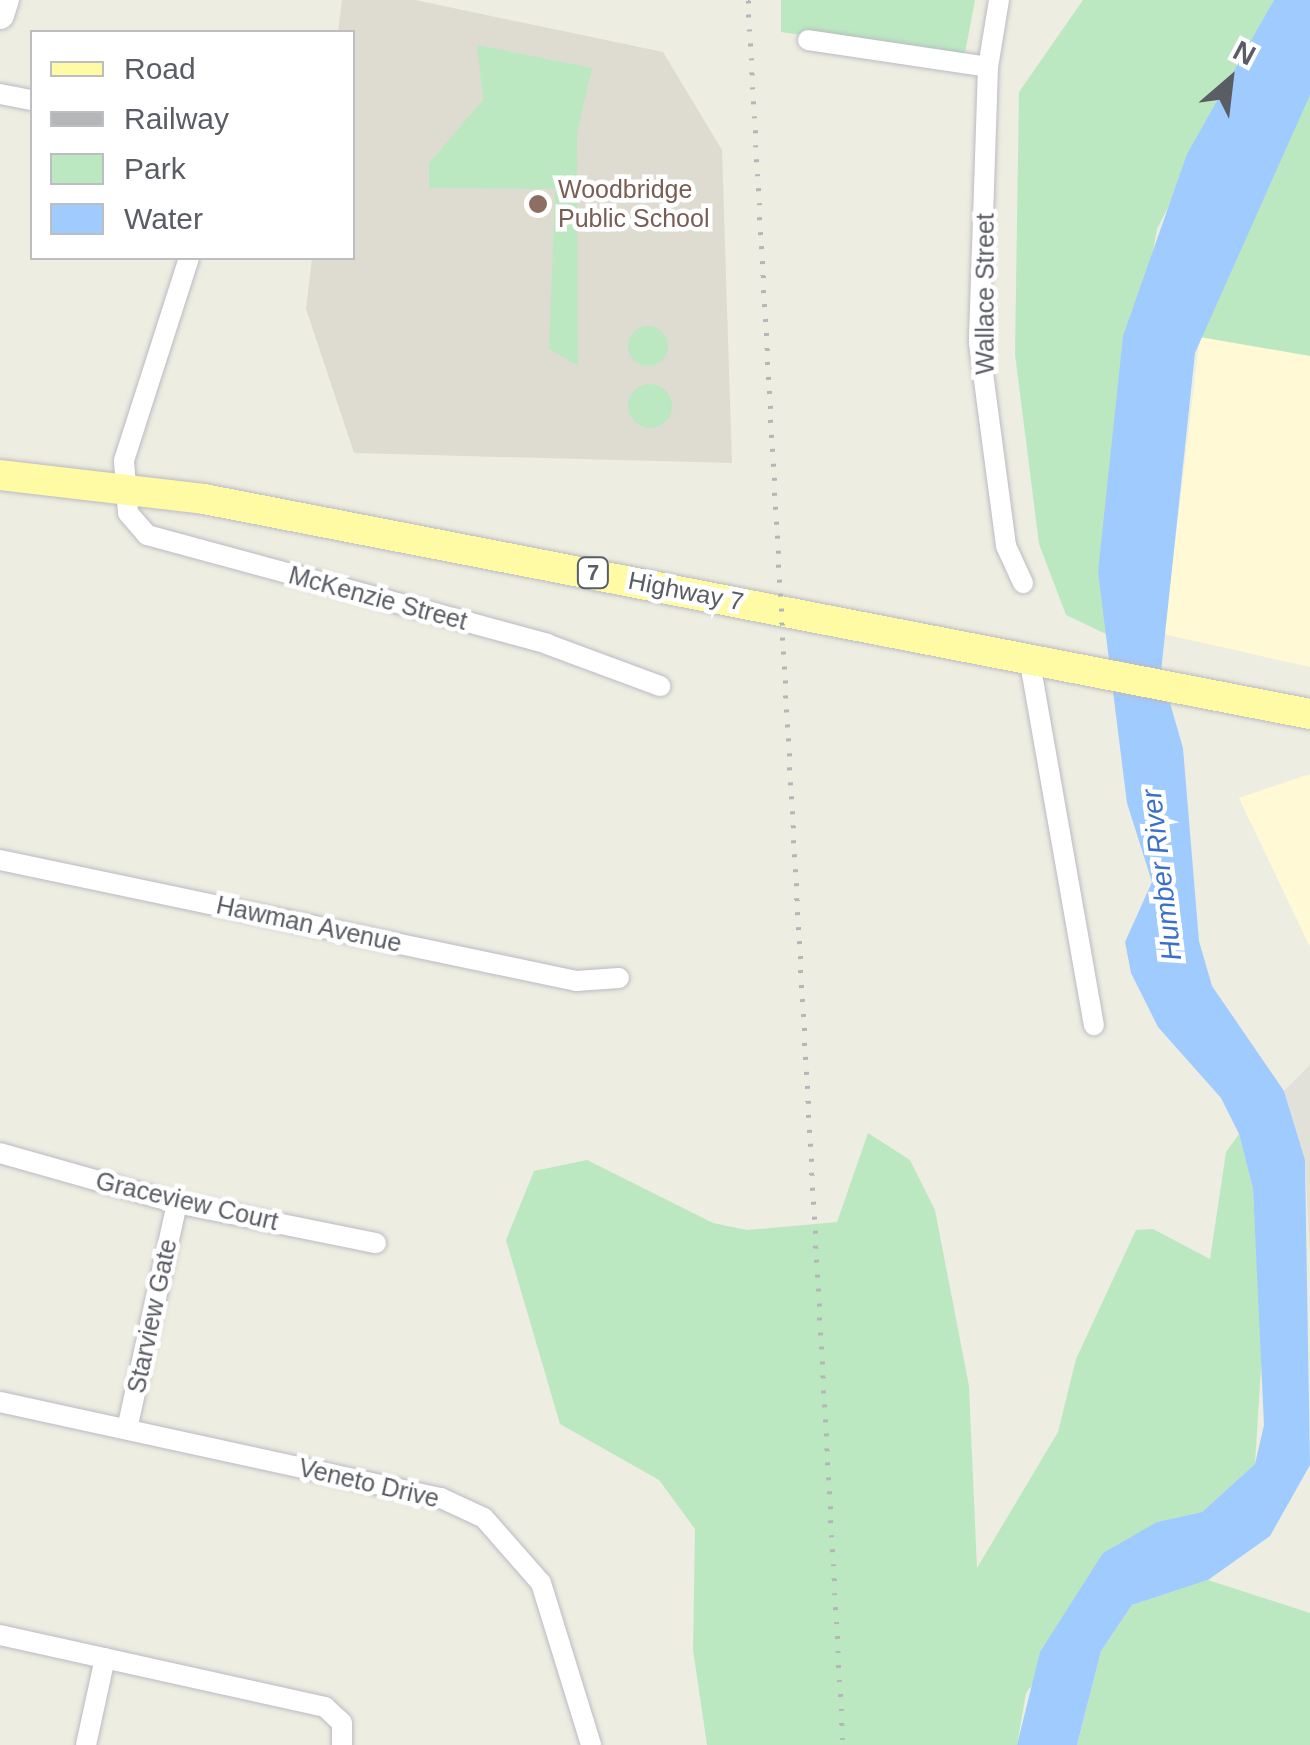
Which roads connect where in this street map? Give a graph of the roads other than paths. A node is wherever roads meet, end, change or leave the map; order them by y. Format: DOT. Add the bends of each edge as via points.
graph roads {
  1 [pos="5,0"];
  2 [pos="999,0"];
  3 [pos="0,13"];
  4 [pos="808,40"];
  5 [pos="988,67"];
  6 [pos="0,94"];
  7 [pos="30,100"];
  8 [pos="187,260"];
  9 [pos="0,475"];
  10 [pos="124,486"];
  11 [pos="1023,584"];
  12 [pos="1029,656"];
  13 [pos="660,686"];
  14 [pos="1310,714"];
  15 [pos="0,860"];
  16 [pos="619,978"];
  17 [pos="1094,1025"];
  18 [pos="0,1153"];
  19 [pos="177,1203"];
  20 [pos="376,1242"];
  21 [pos="0,1402"];
  22 [pos="127,1429"];
  23 [pos="0,1635"];
  24 [pos="104,1658"];
  25 [pos="86,1745"];
  26 [pos="342,1745"];
  27 [pos="591,1745"];
  1 -- 3 [label="street"];
  2 -- 5 [label="street, Wallace Street"];
  4 -- 5 [label="street"];
  5 -- 11 [label="street, Wallace Street" via="980,343 1006,546"];
  6 -- 7 [label="street"];
  8 -- 10 [label="street" via="128,442"];
  9 -- 10 [label="main road, Highway 7 / 7"];
  10 -- 12 [label="main road, Highway 7 / 7"];
  10 -- 13 [label="street, McKenzie Street" via="132,521 164,542 547,644"];
  12 -- 14 [label="main road, Highway 7 / 7"];
  12 -- 17 [label="street"];
  15 -- 16 [label="street, Hawman Avenue" via="576,981"];
  18 -- 19 [label="street, Graceview Court"];
  19 -- 20 [label="street, Graceview Court"];
  19 -- 22 [label="street, Starview Gate"];
  21 -- 22 [label="street, Veneto Drive"];
  22 -- 27 [label="street, Veneto Drive" via="441,1498 484,1518 541,1583"];
  23 -- 24 [label="street"];
  24 -- 25 [label="street"];
  24 -- 26 [label="street" via="324,1706 342,1723"];
}
